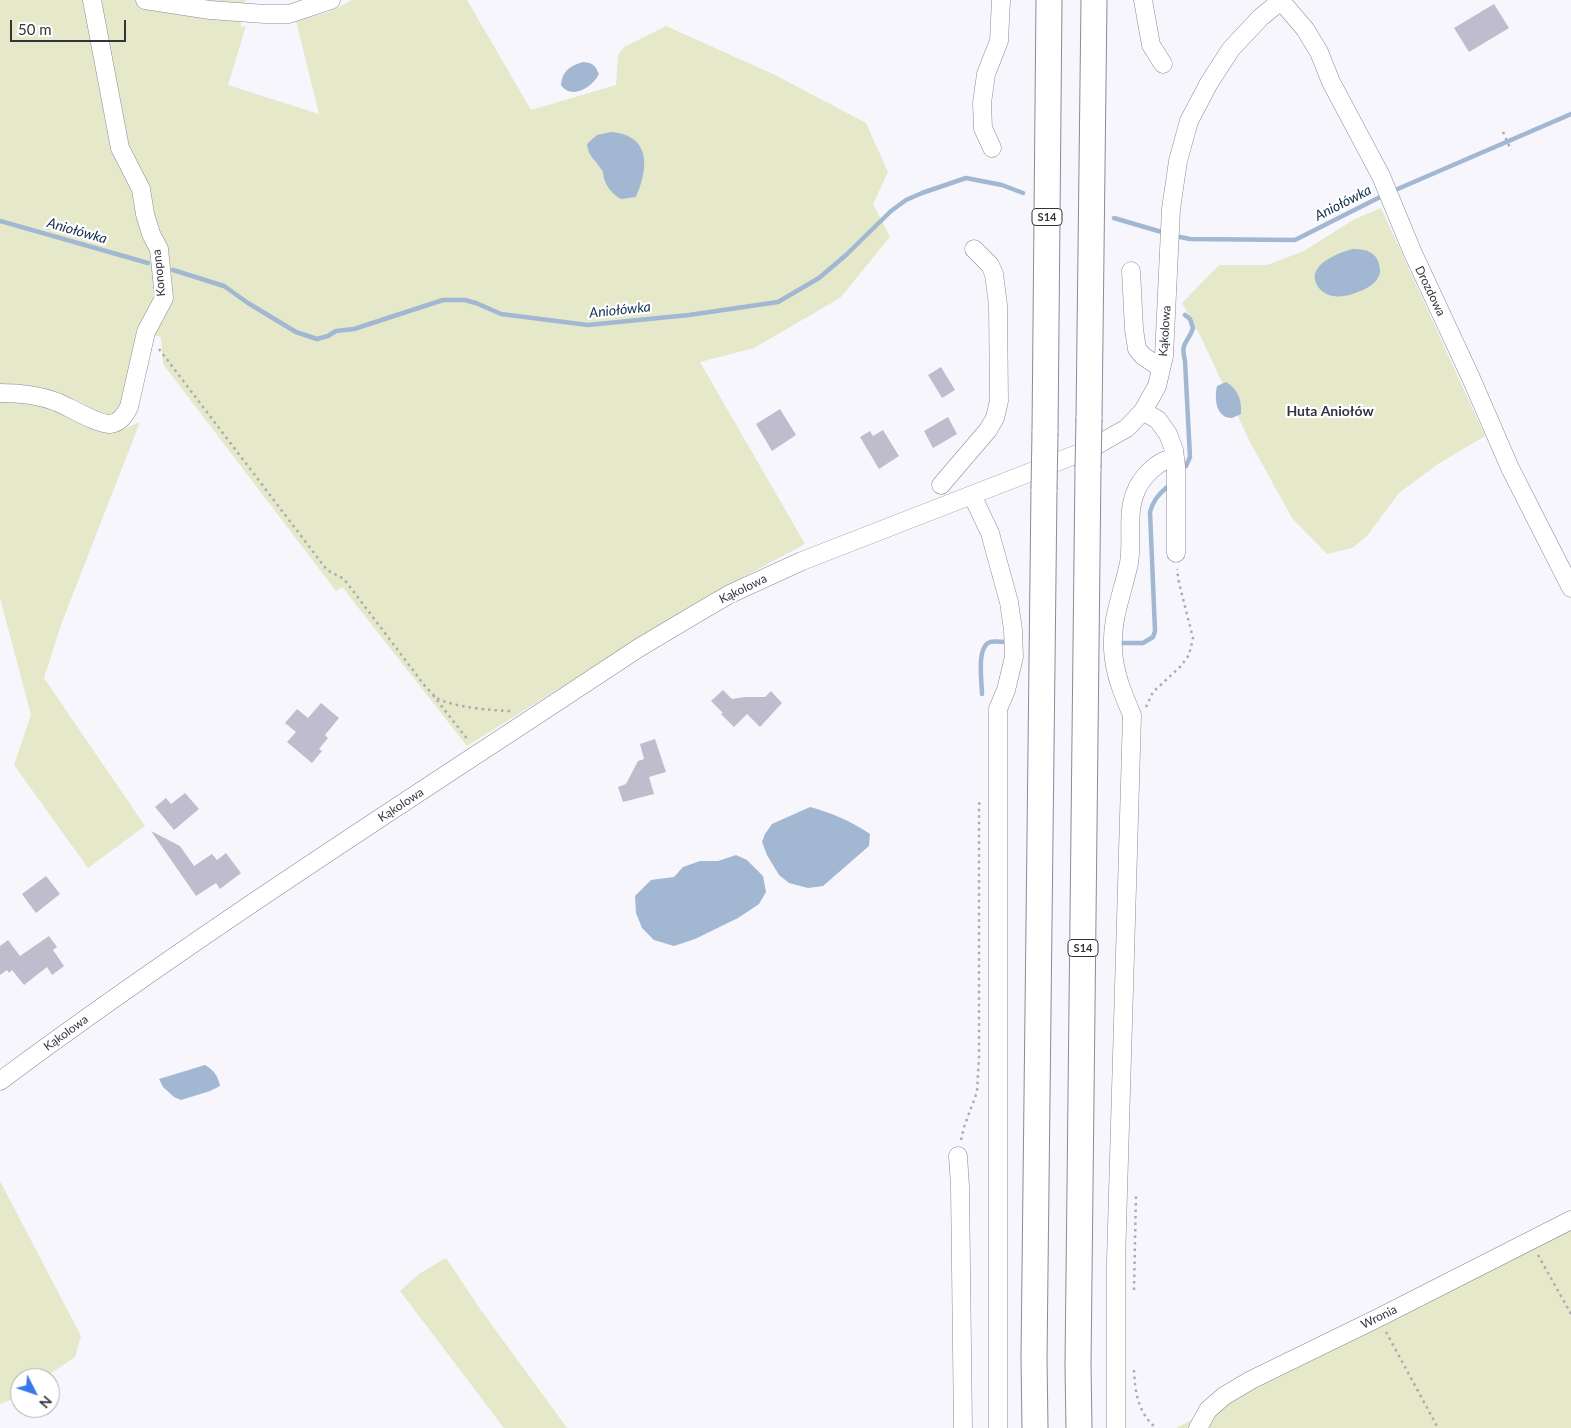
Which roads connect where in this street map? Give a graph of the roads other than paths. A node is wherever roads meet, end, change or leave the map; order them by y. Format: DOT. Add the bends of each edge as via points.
graph roads {
  1 [pos="92,0"];
  2 [pos="145,0"];
  3 [pos="332,0"];
  4 [pos="1002,0"];
  5 [pos="1049,0"];
  6 [pos="1094,0"];
  7 [pos="1143,0"];
  8 [pos="1282,0"];
  9 [pos="1162,64"];
  10 [pos="992,148"];
  11 [pos="974,248"];
  12 [pos="1131,270"];
  13 [pos="1161,368"];
  14 [pos="0,393"];
  15 [pos="1143,412"];
  16 [pos="1175,458"];
  17 [pos="941,485"];
  18 [pos="972,495"];
  19 [pos="1176,553"];
  20 [pos="1571,588"];
  21 [pos="0,1081"];
  22 [pos="958,1156"];
  23 [pos="1571,1220"];
  24 [pos="1198,1427"];
  25 [pos="963,1428"];
  26 [pos="998,1428"];
  27 [pos="1035,1428"];
  28 [pos="1079,1428"];
  29 [pos="1116,1428"];
  1 -- 14 [label="street, Konopna" via="120,148 141,189 147,221 159,249 164,298 146,332 130,407 118,422 103,424 44,398"];
  2 -- 3 [label="street" via="265,14 289,14"];
  4 -- 10 [label="street" via="999,41 986,74 982,103 983,128"];
  5 -- 27 [label="highway, S14, bridge"];
  6 -- 28 [label="highway, S14, bridge"];
  7 -- 9 [label="street" via="1151,45"];
  8 -- 13 [label="street, Kąkolowa" via="1231,49 1189,121 1178,161 1171,209"];
  8 -- 20 [label="street, Drozdowa" via="1318,52 1388,193 1510,468"];
  11 -- 17 [label="street" via="994,274 998,305 999,401 988,430"];
  12 -- 13 [label="street" via="1137,349"];
  13 -- 15 [label="street, Kąkolowa" via="1157,386"];
  15 -- 16 [label="street" via="1158,420 1168,434"];
  15 -- 18 [label="street, Kąkolowa" via="1127,428 1090,449"];
  16 -- 19 [label="street"];
  16 -- 29 [label="street" via="1163,461 1150,471 1136,491 1132,504 1129,562 1113,626 1112,650 1118,683 1132,715 1116,1260"];
  18 -- 21 [label="street, Kąkolowa" via="802,561 730,594 637,649 223,923"];
  18 -- 26 [label="street" via="990,533 1009,602 1014,657 998,710"];
  22 -- 25 [label="street"];
  23 -- 24 [label="street, Wronia" via="1251,1380 1208,1410"];
}
